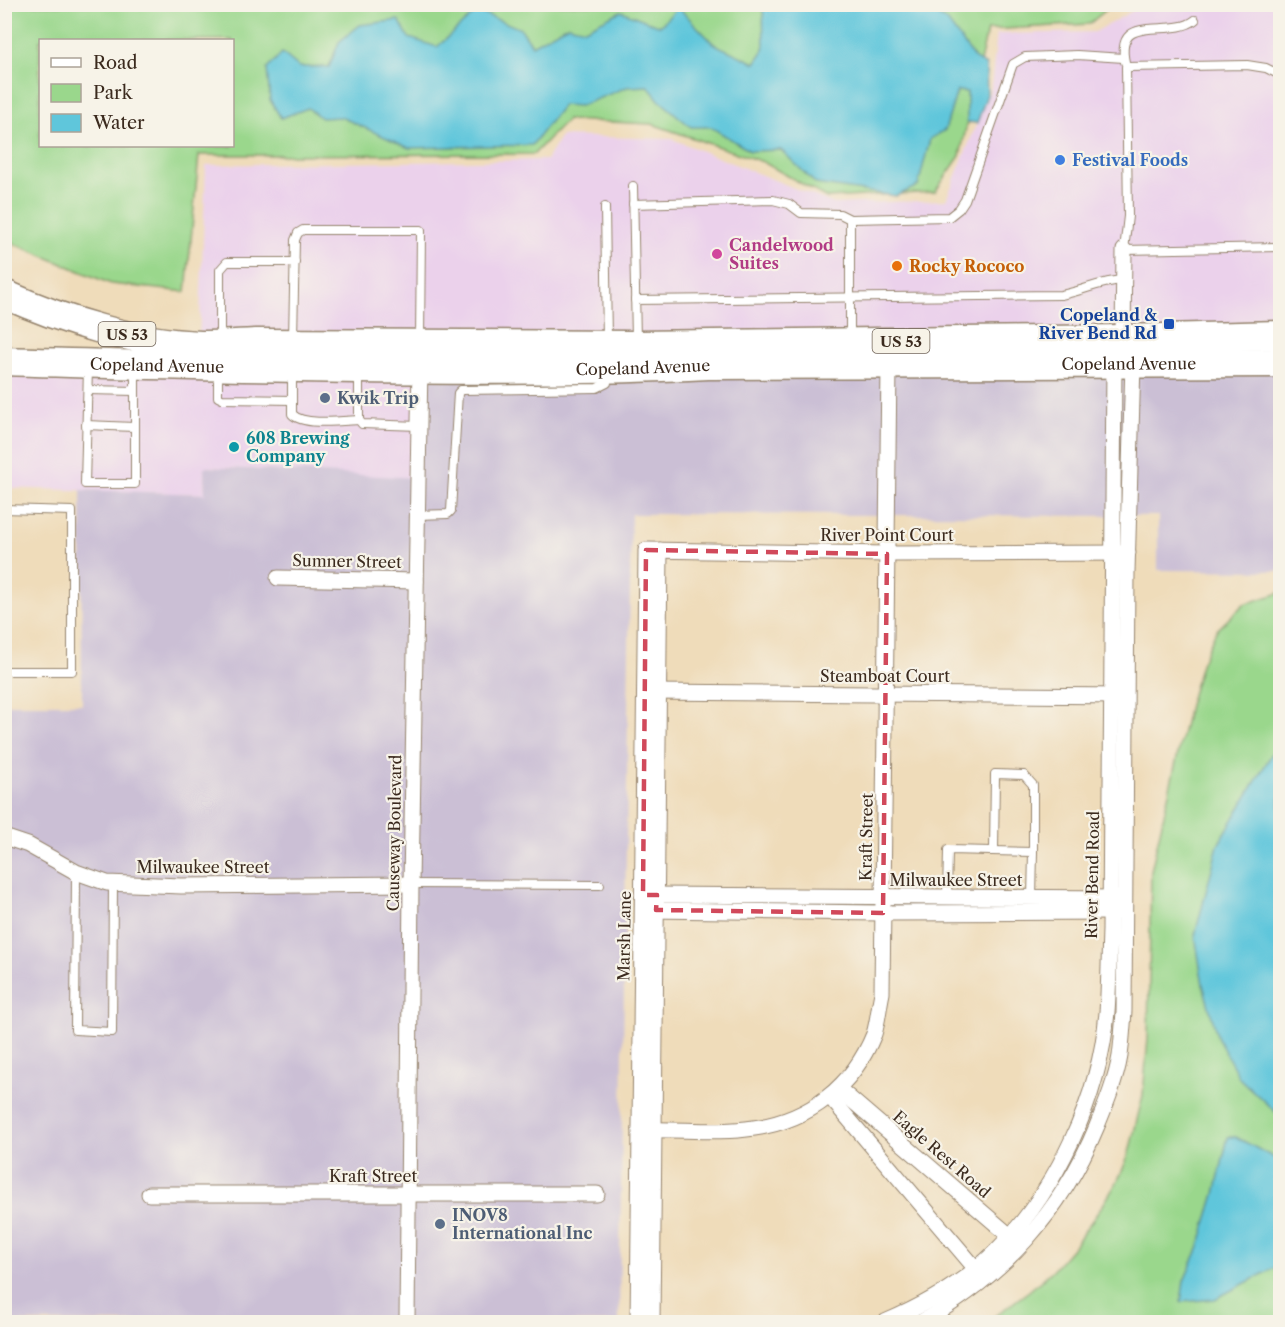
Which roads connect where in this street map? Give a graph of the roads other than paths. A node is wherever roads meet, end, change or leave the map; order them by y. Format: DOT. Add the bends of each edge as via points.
graph roads {
  1 [pos="1194,20"];
  2 [pos="1124,58"];
  3 [pos="1126,67"];
  4 [pos="1281,75"];
  5 [pos="633,186"];
  6 [pos="633,204"];
  7 [pos="605,207"];
  8 [pos="850,219"];
  9 [pos="1281,248"];
  10 [pos="1124,250"];
  11 [pos="295,262"];
  12 [pos="1123,280"];
  13 [pos="4,294"];
  14 [pos="852,297"];
  15 [pos="635,300"];
  16 [pos="1281,335"];
  17 [pos="850,342"];
  18 [pos="1123,355"];
  19 [pos="219,356"];
  20 [pos="293,356"];
  21 [pos="607,356"];
  22 [pos="420,357"];
  23 [pos="636,357"];
  24 [pos="4,361"];
  25 [pos="1281,363"];
  26 [pos="758,365"];
  27 [pos="889,365"];
  28 [pos="358,369"];
  29 [pos="88,377"];
  30 [pos="135,378"];
  31 [pos="292,400"];
  32 [pos="358,420"];
  33 [pos="87,425"];
  34 [pos="419,426"];
  35 [pos="135,427"];
  36 [pos="4,509"];
  37 [pos="417,515"];
  38 [pos="653,550"];
  39 [pos="1120,553"];
  40 [pos="887,554"];
  41 [pos="278,578"];
  42 [pos="416,580"];
  43 [pos="4,670"];
  44 [pos="651,692"];
  45 [pos="885,695"];
  46 [pos="1119,696"];
  47 [pos="4,837"];
  48 [pos="994,851"];
  49 [pos="1033,852"];
  50 [pos="76,872"];
  51 [pos="113,884"];
  52 [pos="411,884"];
  53 [pos="600,885"];
  54 [pos="947,898"];
  55 [pos="1032,898"];
  56 [pos="650,903"];
  57 [pos="883,905"];
  58 [pos="1117,905"];
  59 [pos="835,1093"];
  60 [pos="647,1129"];
  61 [pos="149,1194"];
  62 [pos="408,1194"];
  63 [pos="597,1194"];
  64 [pos="1016,1241"];
  65 [pos="980,1274"];
  66 [pos="407,1323"];
  67 [pos="638,1323"];
  68 [pos="652,1323"];
  69 [pos="885,1323"];
  70 [pos="921,1323"];
  1 -- 2 [label="lane" via="1181,27 1135,31 1126,39"];
  2 -- 3 [label="lane"];
  2 -- 8 [label="lane" via="1025,57 1013,64 959,209 949,217"];
  3 -- 4 [label="lane" via="1247,65"];
  3 -- 10 [label="lane" via="1128,216"];
  5 -- 6 [label="lane"];
  6 -- 8 [label="lane" via="773,200 789,204 801,213 840,214"];
  6 -- 15 [label="lane"];
  7 -- 21 [label="lane"];
  8 -- 14 [label="lane"];
  9 -- 10 [label="lane"];
  10 -- 12 [label="street, River Bend Road"];
  11 -- 19 [label="lane" via="223,265"];
  11 -- 20 [label="lane"];
  11 -- 22 [label="lane" via="295,240 303,230 421,230"];
  12 -- 14 [label="lane" via="1061,295"];
  12 -- 18 [label="street, River Bend Road"];
  13 -- 19 [label="highway, US 53" via="96,327 198,345"];
  14 -- 15 [label="lane"];
  14 -- 17 [label="lane"];
  15 -- 23 [label="lane"];
  16 -- 18 [label="highway, Copeland Avenue / US 53"];
  17 -- 18 [label="highway, Copeland Avenue / US 53"];
  17 -- 23 [label="highway, Copeland Avenue / US 53"];
  17 -- 26 [label="highway" via="838,354 774,357"];
  18 -- 25 [label="highway, Copeland Avenue / US 53"];
  18 -- 27 [label="highway, Copeland Avenue / US 53"];
  18 -- 39 [label="street, River Bend Road"];
  19 -- 20 [label="highway, Copeland Avenue / US 53"];
  19 -- 20 [label="highway, Copeland Avenue / US 53" via="256,343"];
  19 -- 30 [label="highway, Copeland Avenue / US 53"];
  19 -- 31 [label="lane" via="218,397"];
  20 -- 22 [label="highway, Copeland Avenue / US 53"];
  20 -- 28 [label="highway, Copeland Avenue / US 53"];
  20 -- 31 [label="lane"];
  21 -- 22 [label="highway, Copeland Avenue / US 53"];
  21 -- 23 [label="highway, Copeland Avenue / US 53"];
  21 -- 37 [label="lane" via="607,383 597,388 461,390 451,512"];
  22 -- 28 [label="highway, Copeland Avenue / US 53"];
  22 -- 34 [label="street, Causeway Boulevard"];
  23 -- 26 [label="highway, Copeland Avenue / US 53"];
  24 -- 29 [label="highway, Copeland Avenue / US 53"];
  26 -- 27 [label="highway, Copeland Avenue / US 53"];
  27 -- 40 [label="street, Kraft Street"];
  28 -- 32 [label="lane"];
  29 -- 30 [label="highway, Copeland Avenue / US 53"];
  29 -- 33 [label="lane"];
  30 -- 35 [label="lane"];
  31 -- 32 [label="lane" via="296,419"];
  32 -- 34 [label="lane" via="369,426"];
  33 -- 35 [label="lane"];
  33 -- 35 [label="lane" via="85,484 135,484"];
  34 -- 37 [label="street, Causeway Boulevard"];
  36 -- 43 [label="lane" via="72,511 72,670"];
  37 -- 42 [label="street, Causeway Boulevard"];
  38 -- 40 [label="street, River Point Court"];
  38 -- 44 [label="street, Marsh Lane"];
  39 -- 40 [label="street, River Point Court"];
  39 -- 46 [label="street, River Bend Road"];
  40 -- 45 [label="street, Kraft Street"];
  41 -- 42 [label="street, Sumner Street"];
  42 -- 52 [label="street, Causeway Boulevard"];
  44 -- 45 [label="street, Steamboat Court"];
  44 -- 56 [label="street, Marsh Lane"];
  45 -- 46 [label="street, Steamboat Court"];
  45 -- 57 [label="street, Kraft Street"];
  46 -- 58 [label="street, River Bend Road"];
  47 -- 50 [label="street, Milwaukee Street" via="28,845"];
  48 -- 49 [label="lane"];
  48 -- 49 [label="lane" via="995,774 1024,775 1033,785"];
  48 -- 54 [label="lane" via="948,850"];
  49 -- 55 [label="lane"];
  50 -- 51 [label="street, Milwaukee Street"];
  50 -- 51 [label="lane" via="75,1030 112,1032"];
  51 -- 52 [label="street, Milwaukee Street"];
  52 -- 53 [label="lane"];
  52 -- 62 [label="street, Causeway Boulevard"];
  54 -- 55 [label="street, Milwaukee Street"];
  54 -- 57 [label="street, Milwaukee Street"];
  55 -- 58 [label="street, Milwaukee Street"];
  56 -- 57 [label="street, Milwaukee Street"];
  56 -- 60 [label="street, Marsh Lane"];
  57 -- 58 [label="street, Milwaukee Street"];
  57 -- 59 [label="street, Kraft Street" via="882,993 874,1032 861,1059"];
  58 -- 64 [label="street, River Bend Road" via="1124,1011 1119,1058 1108,1099 1071,1179 1038,1227"];
  59 -- 60 [label="street, Kraft Street" via="804,1113 753,1129"];
  59 -- 64 [label="street, Eagle Rest Road"];
  59 -- 65 [label="street"];
  60 -- 67 [label="street, Marsh Lane"];
  60 -- 68 [label="street, Marsh Lane"];
  61 -- 62 [label="street, Kraft Street"];
  62 -- 63 [label="street, Kraft Street"];
  62 -- 66 [label="street, Causeway Boulevard"];
  64 -- 65 [label="street, River Bend Road"];
  65 -- 69 [label="street, River Bend Road"];
  65 -- 70 [label="street, River Bend Road" via="950,1306"];
}
